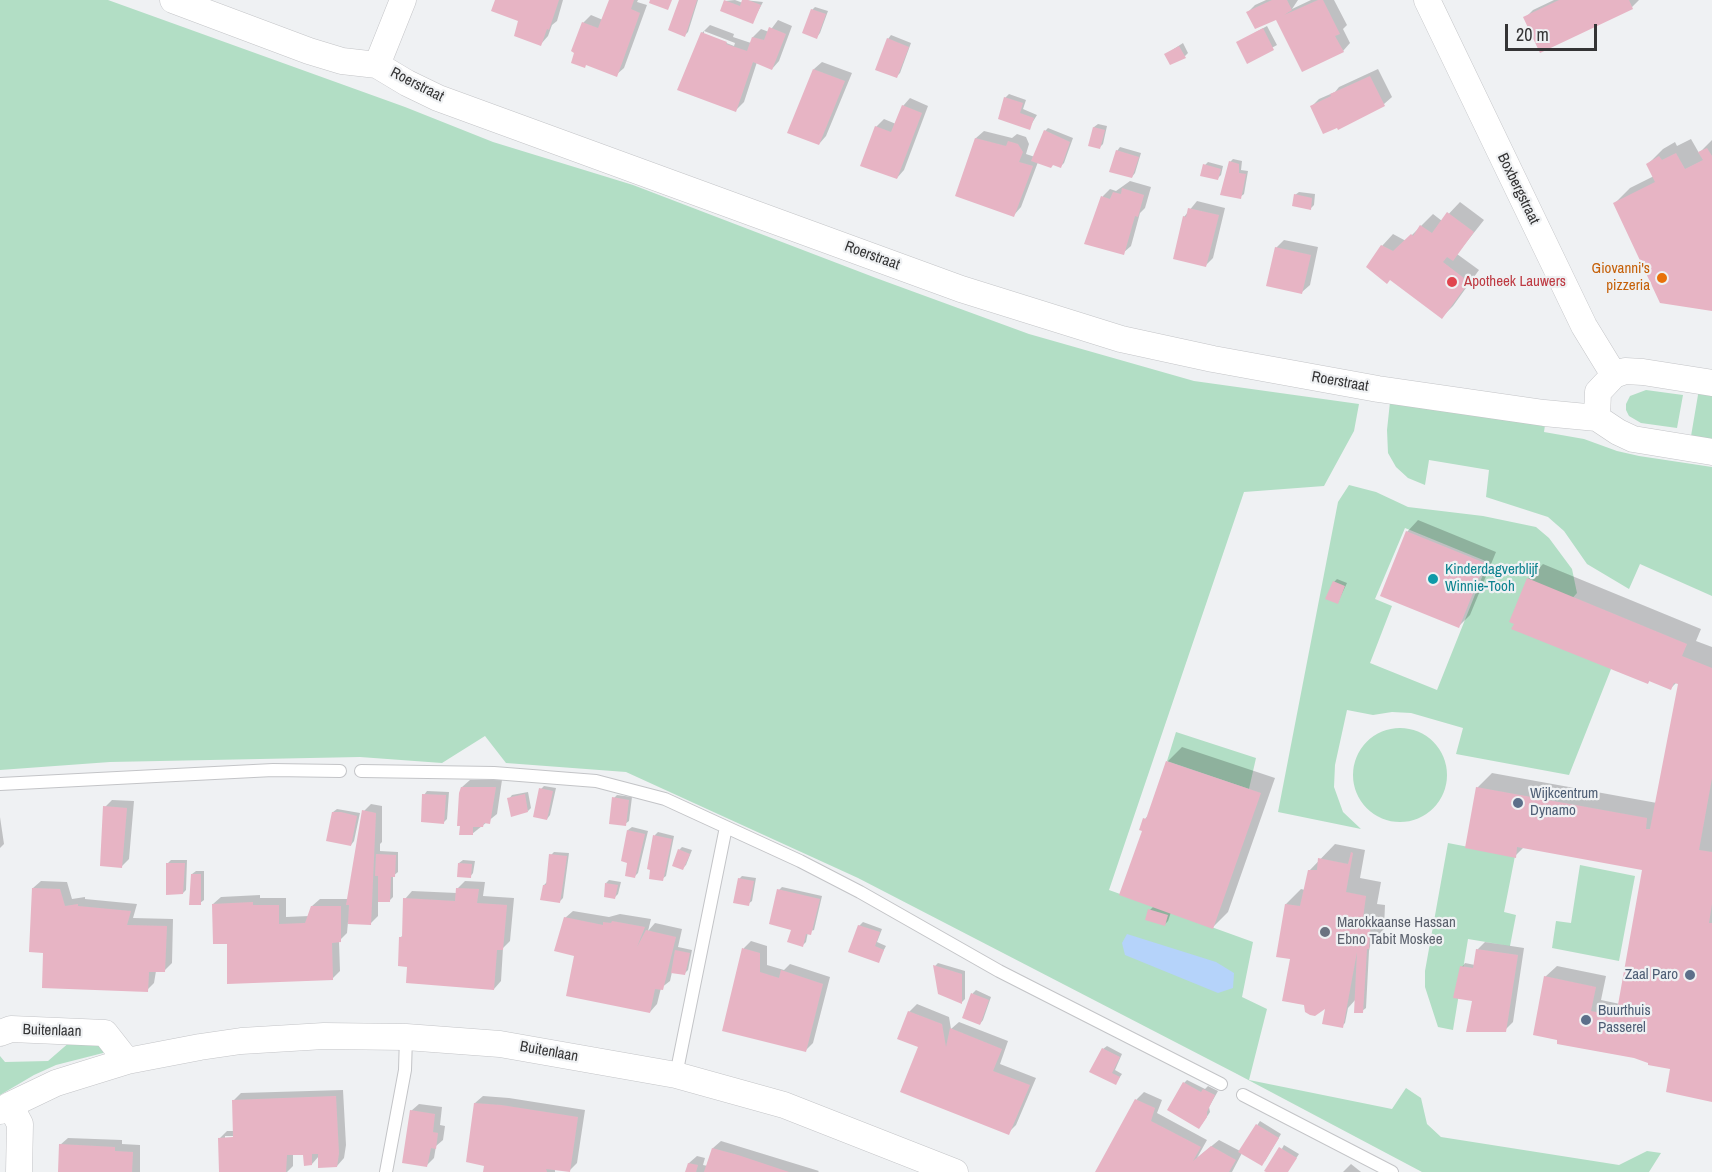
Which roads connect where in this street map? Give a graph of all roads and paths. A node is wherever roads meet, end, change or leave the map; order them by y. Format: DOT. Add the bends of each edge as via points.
graph roads {
  1 [pos="172,0"];
  2 [pos="403,0"];
  3 [pos="1427,0"];
  4 [pos="377,65"];
  5 [pos="1614,375"];
  6 [pos="1712,383"];
  7 [pos="1597,418"];
  8 [pos="1712,452"];
  9 [pos="340,771"];
  10 [pos="361,771"];
  11 [pos="0,784"];
  12 [pos="726,827"];
  13 [pos="0,1033"];
  14 [pos="406,1037"];
  15 [pos="127,1061"];
  16 [pos="676,1075"];
  17 [pos="1221,1084"];
  18 [pos="1244,1095"];
  19 [pos="5,1108"];
  20 [pos="909,1163"];
  21 [pos="19,1172"];
  22 [pos="386,1172"];
  23 [pos="955,1172"];
  24 [pos="1392,1172"];
  1 -- 4 [label="street, Roerstraat" via="309,51 342,61"];
  2 -- 4 [label="street"];
  3 -- 5 [label="street, Boxbergstraat" via="1584,326"];
  4 -- 7 [label="street, Roerstraat" via="438,98 961,289 1121,339 1213,360 1378,389"];
  5 -- 6 [label="street" via="1643,372"];
  5 -- 7 [label="street" via="1598,392"];
  7 -- 8 [label="street" via="1633,439"];
  9 -- 11 [label="lane" via="273,770"];
  10 -- 12 [label="lane" via="494,773 596,781 665,799"];
  12 -- 16 [label="lane"];
  12 -- 17 [label="lane" via="830,876 999,971"];
  13 -- 15 [label="street, Buitenlaan" via="11,1029 105,1033"];
  14 -- 15 [label="street, Buitenlaan" via="241,1041"];
  14 -- 16 [label="street, Buitenlaan" via="500,1044"];
  14 -- 22 [label="lane" via="405,1071"];
  15 -- 19 [label="street, Buitenlaan" via="56,1083"];
  16 -- 20 [label="street, Buitenlaan" via="784,1105"];
  18 -- 24 [label="lane"];
  19 -- 21 [label="street" via="20,1125"];
  20 -- 23 [label="street, Buitenlaan"];
}
